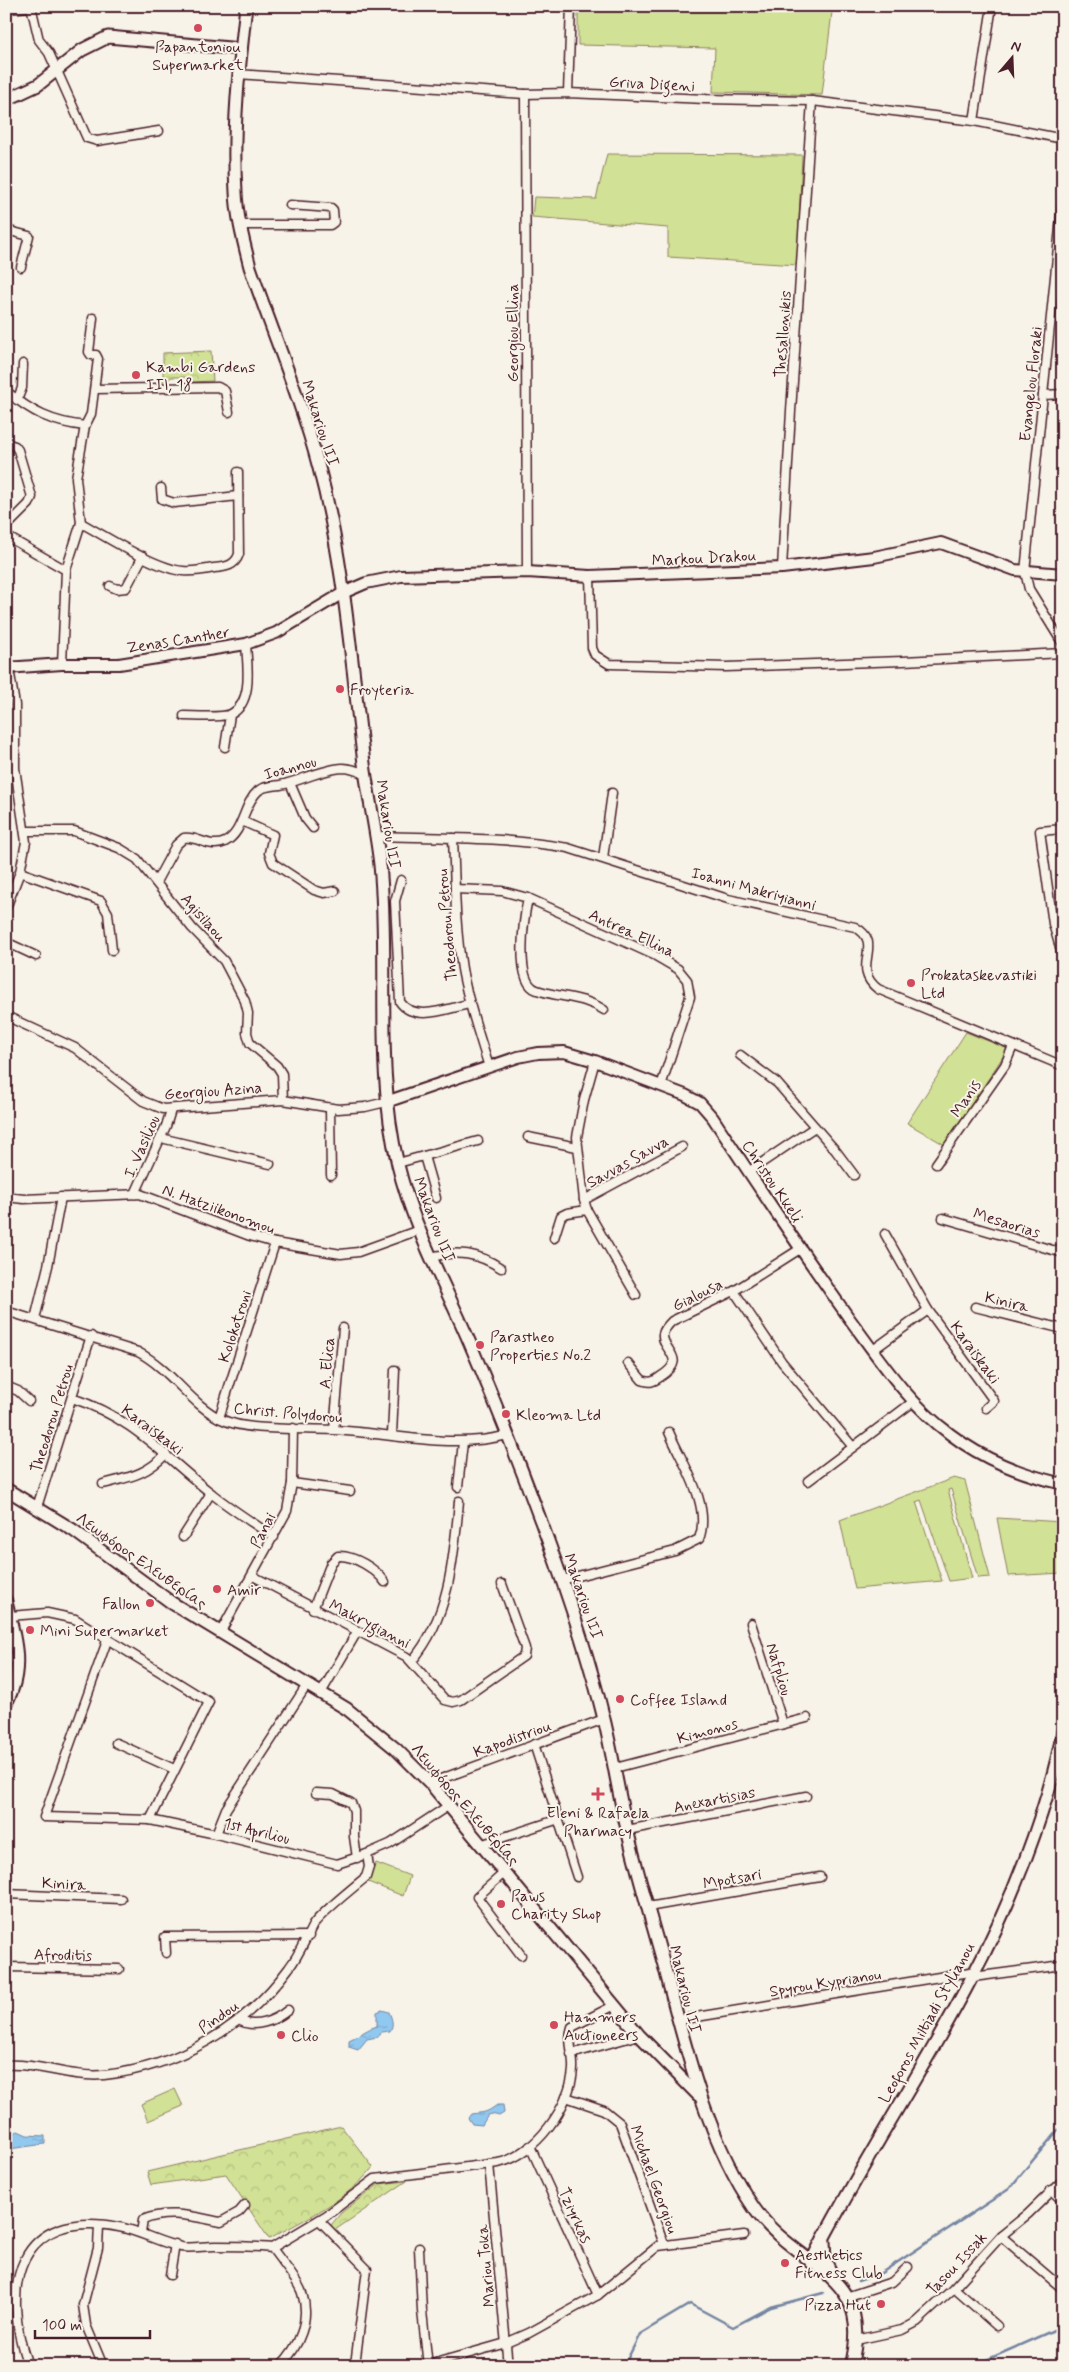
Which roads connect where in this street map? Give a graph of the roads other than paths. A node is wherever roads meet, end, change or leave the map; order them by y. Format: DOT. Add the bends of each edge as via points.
graph roads {
  1 [pos="30,6"];
  2 [pos="246,6"];
  3 [pos="571,6"];
  4 [pos="992,6"];
  5 [pos="6,9"];
  6 [pos="241,49"];
  7 [pos="56,70"];
  8 [pos="238,74"];
  9 [pos="568,93"];
  10 [pos="525,94"];
  11 [pos="6,100"];
  12 [pos="812,101"];
  13 [pos="974,121"];
  14 [pos="159,132"];
  15 [pos="1063,139"];
  16 [pos="1063,198"];
  17 [pos="290,205"];
  18 [pos="240,224"];
  19 [pos="6,230"];
  20 [pos="21,267"];
  21 [pos="93,318"];
  22 [pos="22,364"];
  23 [pos="95,389"];
  24 [pos="6,391"];
  25 [pos="1063,394"];
  26 [pos="1043,395"];
  27 [pos="17,400"];
  28 [pos="229,412"];
  29 [pos="85,426"];
  30 [pos="6,443"];
  31 [pos="238,472"];
  32 [pos="161,488"];
  33 [pos="238,496"];
  34 [pos="81,523"];
  35 [pos="6,527"];
  36 [pos="6,536"];
  37 [pos="143,556"];
  38 [pos="782,568"];
  39 [pos="66,570"];
  40 [pos="528,572"];
  41 [pos="1024,572"];
  42 [pos="1063,574"];
  43 [pos="590,576"];
  44 [pos="110,586"];
  45 [pos="342,593"];
  46 [pos="246,644"];
  47 [pos="1063,644"];
  48 [pos="1063,653"];
  49 [pos="62,664"];
  50 [pos="8,668"];
  51 [pos="230,715"];
  52 [pos="184,716"];
  53 [pos="225,747"];
  54 [pos="365,774"];
  55 [pos="290,783"];
  56 [pos="612,793"];
  57 [pos="242,821"];
  58 [pos="313,828"];
  59 [pos="1063,828"];
  60 [pos="26,831"];
  61 [pos="377,836"];
  62 [pos="453,838"];
  63 [pos="603,858"];
  64 [pos="20,872"];
  65 [pos="401,880"];
  66 [pos="156,882"];
  67 [pos="455,889"];
  68 [pos="335,891"];
  69 [pos="528,898"];
  70 [pos="6,908"];
  71 [pos="6,942"];
  72 [pos="112,950"];
  73 [pos="36,956"];
  74 [pos="1063,957"];
  75 [pos="469,1004"];
  76 [pos="604,1010"];
  77 [pos="7,1019"];
  78 [pos="1013,1046"];
  79 [pos="740,1055"];
  80 [pos="595,1061"];
  81 [pos="489,1066"];
  82 [pos="1063,1066"];
  83 [pos="661,1086"];
  84 [pos="283,1100"];
  85 [pos="386,1102"];
  86 [pos="330,1109"];
  87 [pos="171,1110"];
  88 [pos="815,1127"];
  89 [pos="528,1137"];
  90 [pos="161,1138"];
  91 [pos="478,1141"];
  92 [pos="578,1147"];
  93 [pos="682,1147"];
  94 [pos="424,1156"];
  95 [pos="398,1163"];
  96 [pos="270,1164"];
  97 [pos="936,1164"];
  98 [pos="748,1172"];
  99 [pos="331,1175"];
  100 [pos="854,1175"];
  101 [pos="135,1194"];
  102 [pos="6,1197"];
  103 [pos="60,1197"];
  104 [pos="436,1198"];
  105 [pos="584,1200"];
  106 [pos="587,1210"];
  107 [pos="943,1218"];
  108 [pos="419,1230"];
  109 [pos="885,1234"];
  110 [pos="554,1238"];
  111 [pos="276,1243"];
  112 [pos="800,1250"];
  113 [pos="1063,1253"];
  114 [pos="431,1257"];
  115 [pos="501,1268"];
  116 [pos="734,1291"];
  117 [pos="636,1295"];
  118 [pos="975,1307"];
  119 [pos="928,1310"];
  120 [pos="6,1311"];
  121 [pos="35,1319"];
  122 [pos="343,1328"];
  123 [pos="1063,1329"];
  124 [pos="91,1336"];
  125 [pos="873,1350"];
  126 [pos="628,1363"];
  127 [pos="394,1370"];
  128 [pos="6,1386"];
  129 [pos="72,1398"];
  130 [pos="29,1401"];
  131 [pos="913,1402"];
  132 [pos="986,1408"];
  133 [pos="219,1418"];
  134 [pos="293,1428"];
  135 [pos="334,1430"];
  136 [pos="669,1432"];
  137 [pos="392,1435"];
  138 [pos="508,1436"];
  139 [pos="463,1442"];
  140 [pos="853,1447"];
  141 [pos="166,1454"];
  142 [pos="1021,1474"];
  143 [pos="808,1481"];
  144 [pos="292,1483"];
  145 [pos="103,1484"];
  146 [pos="1063,1484"];
  147 [pos="458,1487"];
  148 [pos="350,1490"];
  149 [pos="1063,1490"];
  150 [pos="8,1493"];
  151 [pos="211,1493"];
  152 [pos="459,1501"];
  153 [pos="37,1508"];
  154 [pos="183,1537"];
  155 [pos="274,1537"];
  156 [pos="253,1576"];
  157 [pos="562,1580"];
  158 [pos="386,1582"];
  159 [pos="502,1584"];
  160 [pos="6,1600"];
  161 [pos="313,1609"];
  162 [pos="10,1616"];
  163 [pos="752,1623"];
  164 [pos="357,1632"];
  165 [pos="220,1634"];
  166 [pos="108,1638"];
  167 [pos="18,1657"];
  168 [pos="6,1659"];
  169 [pos="412,1661"];
  170 [pos="307,1685"];
  171 [pos="321,1693"];
  172 [pos="6,1704"];
  173 [pos="604,1718"];
  174 [pos="806,1718"];
  175 [pos="783,1724"];
  176 [pos="1063,1731"];
  177 [pos="116,1743"];
  178 [pos="534,1744"];
  179 [pos="614,1768"];
  180 [pos="174,1769"];
  181 [pos="430,1783"];
  182 [pos="316,1793"];
  183 [pos="806,1796"];
  184 [pos="448,1806"];
  185 [pos="559,1818"];
  186 [pos="150,1820"];
  187 [pos="627,1830"];
  188 [pos="216,1834"];
  189 [pos="480,1844"];
  190 [pos="367,1854"];
  191 [pos="356,1858"];
  192 [pos="504,1873"];
  193 [pos="576,1877"];
  194 [pos="820,1877"];
  195 [pos="6,1894"];
  196 [pos="120,1899"];
  197 [pos="648,1907"];
  198 [pos="309,1936"];
  199 [pos="166,1953"];
  200 [pos="521,1955"];
  201 [pos="1063,1965"];
  202 [pos="6,1967"];
  203 [pos="119,1969"];
  204 [pos="974,1974"];
  205 [pos="615,2006"];
  206 [pos="288,2010"];
  207 [pos="239,2020"];
  208 [pos="678,2020"];
  209 [pos="639,2035"];
  210 [pos="571,2054"];
  211 [pos="686,2055"];
  212 [pos="663,2059"];
  213 [pos="6,2065"];
  214 [pos="566,2098"];
  215 [pos="701,2098"];
  216 [pos="530,2146"];
  217 [pos="489,2164"];
  218 [pos="1063,2180"];
  219 [pos="1051,2190"];
  220 [pos="1063,2201"];
  221 [pos="245,2205"];
  222 [pos="319,2220"];
  223 [pos="99,2225"];
  224 [pos="141,2233"];
  225 [pos="744,2235"];
  226 [pos="824,2236"];
  227 [pos="1001,2236"];
  228 [pos="175,2244"];
  229 [pos="664,2244"];
  230 [pos="790,2246"];
  231 [pos="272,2248"];
  232 [pos="419,2248"];
  233 [pos="811,2262"];
  234 [pos="908,2267"];
  235 [pos="170,2275"];
  236 [pos="834,2279"];
  237 [pos="954,2288"];
  238 [pos="1063,2289"];
  239 [pos="598,2295"];
  240 [pos="848,2296"];
  241 [pos="6,2305"];
  242 [pos="16,2306"];
  243 [pos="997,2326"];
  244 [pos="856,2340"];
  245 [pos="506,2343"];
  246 [pos="355,2364"];
  247 [pos="428,2365"];
  248 [pos="28,2366"];
  249 [pos="103,2366"];
  250 [pos="280,2366"];
  251 [pos="508,2366"];
  252 [pos="852,2366"];
  1 -- 5 [label="street"];
  1 -- 7 [label="street" via="39,40"];
  2 -- 6 [label="main road, Makariou III"];
  3 -- 9 [label="street"];
  4 -- 13 [label="street"];
  6 -- 7 [label="main road" via="108,37 91,44"];
  6 -- 8 [label="main road, Makariou III"];
  7 -- 11 [label="main road" via="38,85"];
  7 -- 14 [label="street" via="87,138 97,141"];
  8 -- 10 [label="street, Griva Digeni"];
  8 -- 18 [label="main road, Makariou III" via="235,144"];
  9 -- 10 [label="street, Griva Digeni"];
  9 -- 12 [label="street, Griva Digeni"];
  10 -- 40 [label="street, Georgiou Ellina"];
  12 -- 13 [label="street, Griva Digeni"];
  12 -- 38 [label="street, Thesallonikis"];
  13 -- 15 [label="street, Griva Digeni"];
  16 -- 26 [label="street, Evangelou Floraki"];
  17 -- 18 [label="street" via="330,208 334,210 334,222"];
  18 -- 45 [label="main road, Makariou III" via="250,267 304,417 319,469"];
  19 -- 20 [label="street" via="28,236"];
  21 -- 23 [label="street" via="89,352 98,359"];
  22 -- 27 [label="street" via="22,388"];
  23 -- 28 [label="street" via="218,386 225,391"];
  23 -- 29 [label="street" via="91,414"];
  24 -- 27 [label="street"];
  25 -- 26 [label="street"];
  26 -- 41 [label="street, Evangelou Floraki"];
  27 -- 29 [label="street" via="49,420"];
  29 -- 34 [label="street" via="76,478"];
  30 -- 35 [label="street" via="18,450 32,497"];
  31 -- 33 [label="street"];
  32 -- 33 [label="street" via="162,499 174,503"];
  33 -- 37 [label="street" via="239,546 232,564 184,571"];
  34 -- 37 [label="street"];
  34 -- 39 [label="street"];
  36 -- 39 [label="street"];
  37 -- 44 [label="street" via="126,588"];
  38 -- 41 [label="street, Markou Drakou" via="874,557 941,543"];
  38 -- 43 [label="street, Markou Drakou"];
  39 -- 49 [label="street"];
  40 -- 43 [label="street, Markou Drakou"];
  40 -- 45 [label="street, Markou Drakou" via="401,576 366,583"];
  41 -- 42 [label="street, Markou Drakou"];
  41 -- 47 [label="street" via="1029,589"];
  43 -- 48 [label="street" via="592,648 595,655 609,664 726,667"];
  45 -- 46 [label="street, Zenas Canther" via="276,633"];
  45 -- 54 [label="main road, Makariou III"];
  46 -- 49 [label="street, Zenas Canther" via="119,664"];
  46 -- 51 [label="street" via="248,678 245,693 242,703"];
  49 -- 50 [label="street, Zenas Canther"];
  50 -- 60 [label="street" via="15,705 15,768"];
  51 -- 52 [label="street"];
  51 -- 53 [label="street"];
  54 -- 55 [label="street, Ioannou" via="338,768"];
  54 -- 61 [label="main road, Makariou III"];
  55 -- 57 [label="street, Ioannou" via="258,790"];
  55 -- 58 [label="street" via="305,818"];
  56 -- 63 [label="street"];
  57 -- 66 [label="street, Ioannou" via="230,838 218,844 188,838 179,841"];
  57 -- 68 [label="street" via="273,835 269,856 273,863 314,890 324,893"];
  59 -- 74 [label="street" via="1040,831 1053,924"];
  60 -- 64 [label="street"];
  60 -- 66 [label="street, Agisilaou" via="74,831 107,842 129,853"];
  61 -- 62 [label="street, Ioanni Makriyianni"];
  61 -- 85 [label="main road, Makariou III" via="384,927"];
  62 -- 63 [label="street, Ioanni Makriyianni" via="552,845"];
  62 -- 67 [label="street, Theodorou Petrou"];
  63 -- 78 [label="street, Ioanni Makriyianni" via="728,899 855,927 863,931 869,942 865,970 868,980 878,990"];
  64 -- 70 [label="street"];
  64 -- 72 [label="street" via="101,901 108,913"];
  65 -- 75 [label="street" via="394,901 400,1002 408,1011 419,1014"];
  66 -- 84 [label="street, Agisilaou" via="192,928 217,952 234,978 247,1008 248,1038 252,1046 280,1070"];
  67 -- 69 [label="street, Antrea Ellina" via="502,891"];
  67 -- 75 [label="street, Theodorou Petrou" via="458,940"];
  69 -- 76 [label="street" via="523,934 526,976 532,987 588,1000"];
  69 -- 83 [label="street, Antrea Ellina" via="654,955 683,974 690,997"];
  71 -- 73 [label="street"];
  75 -- 81 [label="street, Theodorou Petrou"];
  77 -- 87 [label="street, Georgiou Azina" via="75,1048 142,1101 155,1108"];
  78 -- 82 [label="street, Ioanni Makriyianni"];
  78 -- 97 [label="street, Manis" via="1004,1065"];
  79 -- 88 [label="street" via="777,1083"];
  80 -- 81 [label="street, Christou Kkeli" via="564,1052 550,1052"];
  80 -- 83 [label="street, Christou Kkeli"];
  80 -- 92 [label="street" via="584,1100"];
  81 -- 85 [label="street, Christou Kkeli"];
  83 -- 98 [label="street, Christou Kkeli" via="692,1098 706,1110"];
  84 -- 86 [label="street, Georgiou Azina"];
  84 -- 87 [label="street, Georgiou Azina"];
  85 -- 86 [label="street, Georgiou Azina"];
  85 -- 95 [label="main road, Makariou III"];
  86 -- 99 [label="street"];
  87 -- 90 [label="street, I. Vasiliou"];
  88 -- 98 [label="street"];
  88 -- 100 [label="street"];
  89 -- 92 [label="street"];
  90 -- 96 [label="street"];
  90 -- 101 [label="street, I. Vasiliou"];
  91 -- 94 [label="street"];
  92 -- 105 [label="street"];
  93 -- 105 [label="street, Savvas Savva"];
  94 -- 95 [label="street"];
  94 -- 104 [label="street"];
  95 -- 108 [label="main road, Makariou III"];
  98 -- 112 [label="street, Christou Kkeli"];
  101 -- 103 [label="street, N. Hatziikonomou"];
  101 -- 111 [label="street, N. Hatziikonomou"];
  102 -- 103 [label="street, N. Hatziikonomou"];
  103 -- 121 [label="street"];
  105 -- 106 [label="street"];
  106 -- 110 [label="street" via="567,1212 561,1216"];
  106 -- 117 [label="street"];
  107 -- 113 [label="street, Mesaorias"];
  108 -- 111 [label="street, N. Hatziikonomou" via="350,1253"];
  108 -- 114 [label="main road, Makariou III"];
  109 -- 119 [label="street, Karaiskaki"];
  111 -- 133 [label="street, Kolokotroni"];
  112 -- 116 [label="street, Gialousa"];
  112 -- 125 [label="street, Christou Kkeli"];
  114 -- 115 [label="street" via="446,1253 475,1254"];
  114 -- 138 [label="main road, Makariou III"];
  116 -- 126 [label="street, Gialousa" via="672,1321 663,1338 673,1359 668,1372 647,1382 638,1378"];
  116 -- 140 [label="street" via="782,1362"];
  118 -- 123 [label="street, Kinira"];
  119 -- 125 [label="street"];
  119 -- 132 [label="street, Karaiskaki" via="994,1401"];
  120 -- 121 [label="street, Christ. Polydorou"];
  121 -- 124 [label="street, Christ. Polydorou"];
  122 -- 135 [label="street, A. Elica"];
  124 -- 129 [label="street, Theodorou Petrou"];
  124 -- 133 [label="street, Christ. Polydorou" via="152,1360 205,1410"];
  125 -- 131 [label="street, Christou Kkeli"];
  127 -- 137 [label="street"];
  128 -- 130 [label="street"];
  129 -- 141 [label="street, Karaiskaki" via="124,1421"];
  129 -- 153 [label="street, Theodorou Petrou"];
  131 -- 140 [label="street"];
  131 -- 142 [label="street, Christou Kkeli" via="957,1440"];
  133 -- 134 [label="street, Christ. Polydorou" via="236,1424"];
  134 -- 135 [label="street, Christ. Polydorou"];
  134 -- 144 [label="street, Panai"];
  135 -- 137 [label="street, Christ. Polydorou"];
  136 -- 157 [label="street" via="694,1482 702,1524 699,1539 675,1550"];
  137 -- 139 [label="street, Christ. Polydorou"];
  138 -- 139 [label="street, Christ. Polydorou"];
  138 -- 157 [label="main road, Makariou III"];
  139 -- 147 [label="street"];
  140 -- 143 [label="street"];
  141 -- 145 [label="street" via="148,1470"];
  141 -- 151 [label="street, Karaiskaki"];
  142 -- 146 [label="street, Christou Kkeli"];
  142 -- 149 [label="street"];
  144 -- 148 [label="street"];
  144 -- 155 [label="street, Panai" via="286,1511"];
  150 -- 153 [label="main road, Λεωφόρος Ελευθερίας"];
  151 -- 154 [label="street"];
  151 -- 155 [label="street, Karaiskaki"];
  152 -- 169 [label="street" via="450,1581 434,1626"];
  153 -- 165 [label="main road, Λεωφόρος Ελευθερίας"];
  155 -- 156 [label="street, Panai"];
  156 -- 161 [label="street, Makrygianni"];
  156 -- 165 [label="street, Panai"];
  157 -- 173 [label="main road, Makariou III" via="579,1627"];
  158 -- 161 [label="street" via="367,1566 338,1556 330,1563"];
  159 -- 169 [label="street, Makrygianni" via="525,1648 521,1659 461,1700 453,1702 444,1700"];
  160 -- 162 [label="street"];
  161 -- 164 [label="street, Makrygianni"];
  162 -- 166 [label="street" via="47,1612 60,1614"];
  162 -- 167 [label="street"];
  163 -- 175 [label="street, Nafpliou"];
  164 -- 169 [label="street, Makrygianni"];
  164 -- 171 [label="street"];
  165 -- 170 [label="main road, Λεωφόρος Ελευθερίας"];
  166 -- 180 [label="street" via="209,1702"];
  166 -- 186 [label="street, 1st Apriliou" via="44,1817"];
  167 -- 168 [label="street"];
  167 -- 172 [label="street" via="16,1679"];
  170 -- 171 [label="main road, Λεωφόρος Ελευθερίας"];
  170 -- 188 [label="street" via="226,1809"];
  171 -- 181 [label="main road, Λεωφόρος Ελευθερίας" via="375,1730"];
  173 -- 178 [label="street, Kapodistriou"];
  173 -- 179 [label="main road, Makariou III"];
  174 -- 175 [label="street, Kimonos"];
  175 -- 179 [label="street, Kimonos"];
  176 -- 204 [label="main road, Leoforos Miltiadi Stylianou" via="1053,1775 1030,1841 1005,1907"];
  177 -- 180 [label="street"];
  178 -- 181 [label="street, Kapodistriou"];
  178 -- 185 [label="street"];
  179 -- 187 [label="main road, Makariou III"];
  180 -- 186 [label="street"];
  181 -- 184 [label="main road, Λεωφόρος Ελευθερίας"];
  182 -- 191 [label="street" via="333,1794 351,1803"];
  183 -- 187 [label="street, Anexartisias"];
  184 -- 189 [label="main road, Λεωφόρος Ελευθερίας"];
  184 -- 190 [label="street, 1st Apriliou" via="404,1835"];
  185 -- 189 [label="street"];
  185 -- 193 [label="street"];
  186 -- 188 [label="street, 1st Apriliou"];
  187 -- 197 [label="main road, Makariou III"];
  188 -- 191 [label="street, 1st Apriliou" via="330,1863"];
  189 -- 192 [label="main road, Λεωφόρος Ελευθερίας"];
  190 -- 191 [label="street, 1st Apriliou"];
  190 -- 198 [label="street, Pindou" via="370,1867 366,1877 314,1924"];
  192 -- 200 [label="street" via="476,1897"];
  192 -- 205 [label="main road, Λεωφόρος Ελευθερίας"];
  194 -- 197 [label="street, Mpotsari"];
  195 -- 196 [label="street, Kinira"];
  197 -- 208 [label="main road, Makariou III"];
  198 -- 199 [label="street" via="165,1937"];
  198 -- 207 [label="street, Pindou" via="275,1986"];
  201 -- 204 [label="street, Spyrou Kyprianou"];
  202 -- 203 [label="street, Afroditis"];
  204 -- 208 [label="street, Spyrou Kyprianou"];
  204 -- 226 [label="main road, Leoforos Miltiadi Stylianou"];
  205 -- 209 [label="main road, Λεωφόρος Ελευθερίας"];
  205 -- 210 [label="street" via="572,2027 569,2035"];
  206 -- 207 [label="street" via="263,2022 245,2024"];
  207 -- 213 [label="street, Pindou" via="188,2052 129,2072 79,2076 40,2067"];
  208 -- 211 [label="main road, Makariou III"];
  209 -- 210 [label="street"];
  209 -- 212 [label="main road, Λεωφόρος Ελευθερίας"];
  210 -- 214 [label="street" via="573,2068"];
  211 -- 212 [label="main road" via="680,2059"];
  211 -- 215 [label="main road, Makariou III"];
  212 -- 215 [label="main road, Λεωφόρος Ελευθερίας"];
  214 -- 216 [label="street" via="559,2114"];
  214 -- 229 [label="street, Michael Georgiou" via="604,2110 620,2123"];
  215 -- 230 [label="main road, Makariou III" via="744,2193 762,2219"];
  216 -- 217 [label="street" via="510,2160"];
  216 -- 239 [label="street, Tziyrkas"];
  217 -- 222 [label="street" via="375,2179"];
  217 -- 245 [label="street, Mariou Toka"];
  218 -- 219 [label="street, Tasou Issak"];
  219 -- 220 [label="street"];
  219 -- 227 [label="street, Tasou Issak"];
  221 -- 224 [label="street" via="221,2222 176,2213 153,2216 143,2220"];
  222 -- 231 [label="street"];
  222 -- 246 [label="street" via="367,2270"];
  223 -- 224 [label="street"];
  223 -- 242 [label="street" via="54,2229 42,2235 20,2270"];
  223 -- 249 [label="street" via="98,2248 83,2305 86,2324"];
  224 -- 228 [label="street"];
  225 -- 229 [label="street"];
  226 -- 230 [label="main road" via="807,2249"];
  226 -- 233 [label="main road, Leoforos Miltiadi Stylianou"];
  226 -- 236 [label="main road" via="823,2252"];
  227 -- 237 [label="street, Tasou Issak"];
  227 -- 238 [label="street"];
  228 -- 231 [label="street" via="181,2247"];
  228 -- 235 [label="street"];
  229 -- 239 [label="street" via="652,2248"];
  230 -- 233 [label="main road, Makariou III"];
  231 -- 250 [label="street" via="302,2292 306,2317 293,2353"];
  232 -- 247 [label="street"];
  233 -- 236 [label="main road, Makariou III"];
  234 -- 240 [label="street" via="892,2282"];
  236 -- 240 [label="main road, Makariou III"];
  237 -- 243 [label="street"];
  237 -- 244 [label="street, Tasou Issak" via="909,2328"];
  239 -- 245 [label="street"];
  240 -- 244 [label="main road, Makariou III" via="856,2318"];
  241 -- 242 [label="street"];
  242 -- 248 [label="street"];
  244 -- 252 [label="main road, Makariou III"];
  245 -- 247 [label="street"];
  245 -- 251 [label="street, Mariou Toka"];
}
